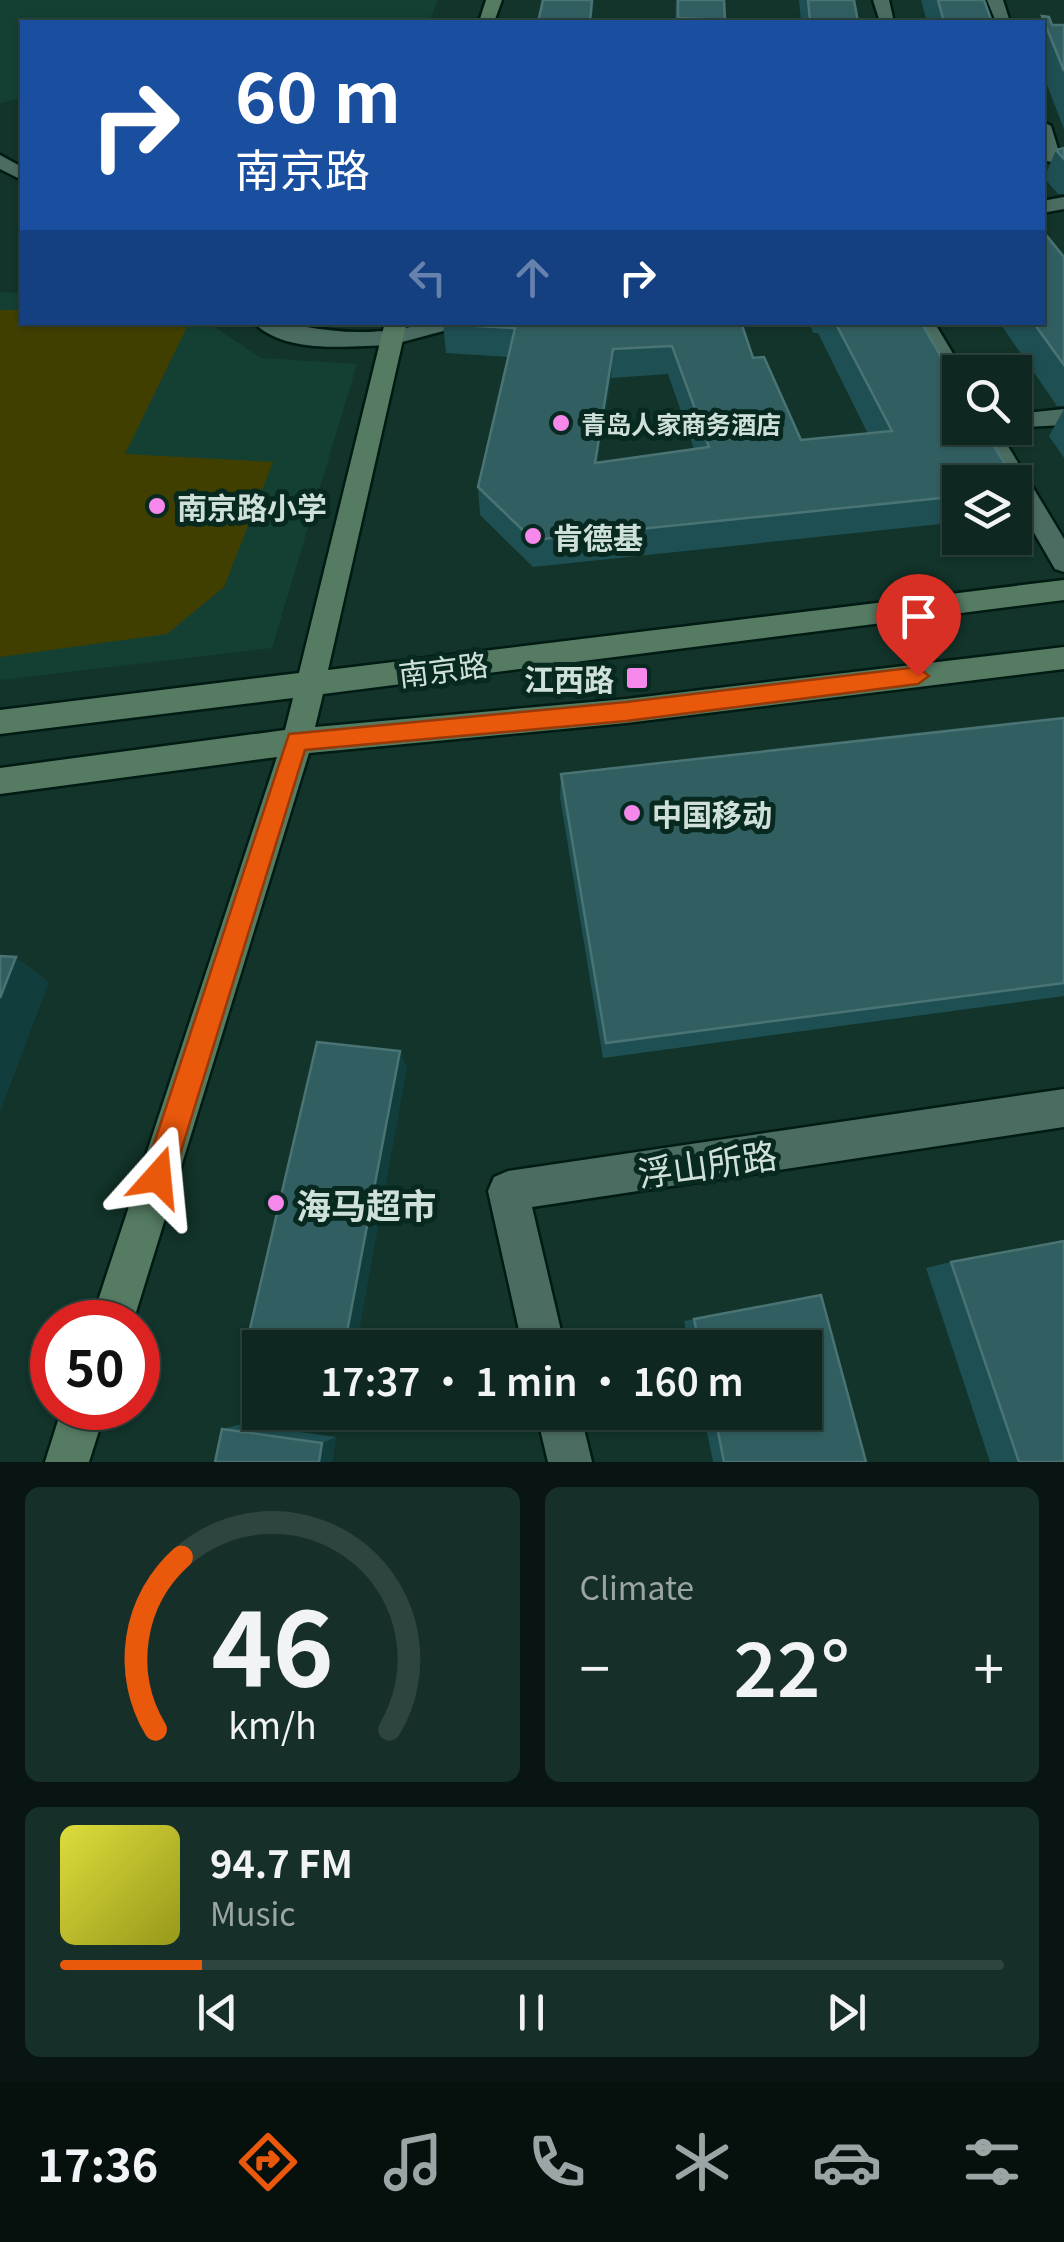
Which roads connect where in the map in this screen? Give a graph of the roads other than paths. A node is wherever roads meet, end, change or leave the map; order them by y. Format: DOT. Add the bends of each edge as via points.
graph roads {
  1 [pos="1045,134"];
  2 [pos="1056,162"];
  3 [pos="267,325"];
  4 [pos="440,325"];
  5 [pos="925,325"];
  6 [pos="394,330"];
  7 [pos="942,355"];
  8 [pos="1064,417"];
  9 [pos="1032,420"];
  10 [pos="995,445"];
  11 [pos="1064,562"];
  12 [pos="1064,590"];
  13 [pos="1064,658"];
  14 [pos="310,686"];
  15 [pos="0,722"];
  16 [pos="297,741"];
  17 [pos="0,780"];
  18 [pos="1064,1108"];
  19 [pos="119,1300"];
  20 [pos="540,1330"];
  21 [pos="77,1430"];
  22 [pos="562,1430"];
  23 [pos="67,1462"];
  24 [pos="570,1462"];
  1 -- 2 [label="street"];
  3 -- 6 [label="street" via="330,340"];
  4 -- 6 [label="street"];
  5 -- 7 [label="street"];
  6 -- 14 [label="main road"];
  8 -- 9 [label="street"];
  10 -- 11 [label="street"];
  12 -- 14 [label="main road, 南京路"];
  13 -- 16 [label="main road, 南京路" via="626,711"];
  14 -- 15 [label="main road, 南京路"];
  14 -- 16 [label="main road"];
  16 -- 17 [label="main road, 南京路"];
  16 -- 19 [label="main road"];
  18 -- 20 [label="street, 浮山所路" via="508,1191"];
  21 -- 23 [label="main road"];
  22 -- 24 [label="street"];
}
